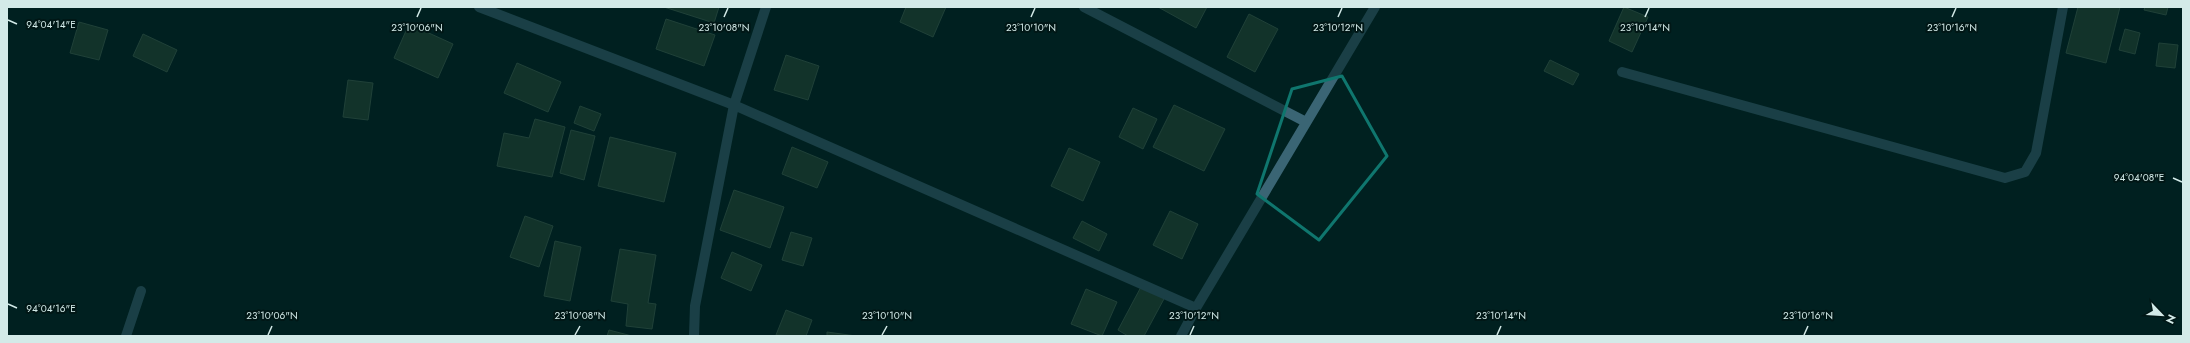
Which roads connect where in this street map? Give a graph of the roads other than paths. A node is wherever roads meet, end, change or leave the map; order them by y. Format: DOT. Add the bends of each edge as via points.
graph roads {
  1 [pos="480,7"];
  2 [pos="766,7"];
  3 [pos="1084,7"];
  4 [pos="1375,7"];
  5 [pos="2063,7"];
  6 [pos="1622,72"];
  7 [pos="734,105"];
  8 [pos="1306,122"];
  9 [pos="140,291"];
  10 [pos="1196,308"];
  11 [pos="126,336"];
  12 [pos="694,336"];
  13 [pos="1182,336"];
  1 -- 7 [label="street"];
  2 -- 7 [label="street"];
  3 -- 8 [label="street"];
  4 -- 8 [label="street"];
  5 -- 6 [label="street" via="2036,153 2025,172 2005,178"];
  7 -- 10 [label="street"];
  7 -- 12 [label="street" via="695,306"];
  8 -- 10 [label="street"];
  9 -- 11 [label="street"];
  10 -- 13 [label="street"];
}
